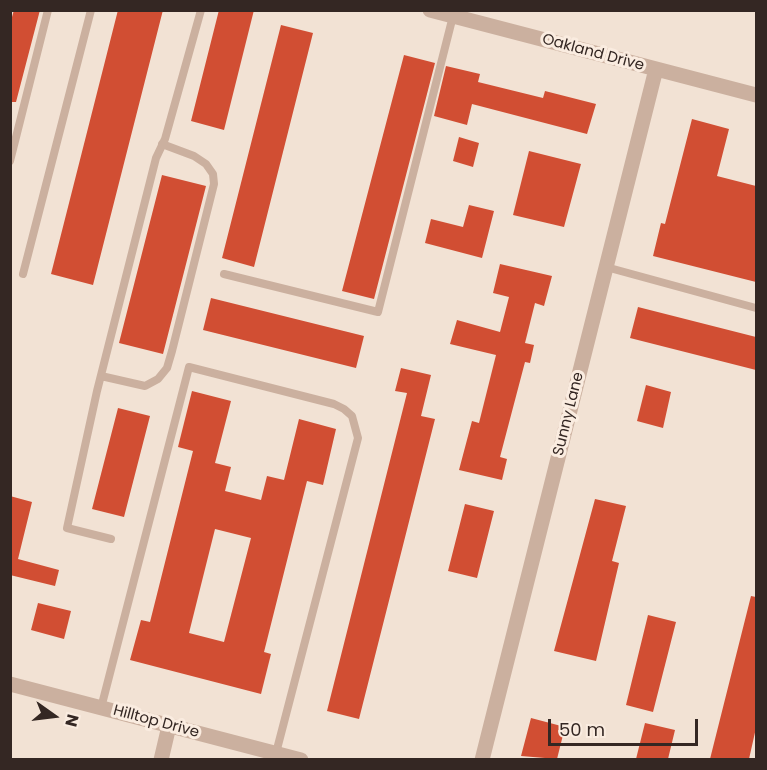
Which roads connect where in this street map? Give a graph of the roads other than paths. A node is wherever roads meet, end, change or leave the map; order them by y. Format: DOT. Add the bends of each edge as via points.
graph roads {
  1 [pos="48,10"];
  2 [pos="92,10"];
  3 [pos="201,10"];
  4 [pos="430,10"];
  5 [pos="453,16"];
  6 [pos="656,69"];
  7 [pos="756,95"];
  8 [pos="162,144"];
  9 [pos="10,161"];
  10 [pos="606,267"];
  11 [pos="23,274"];
  12 [pos="224,274"];
  13 [pos="756,308"];
  14 [pos="101,376"];
  15 [pos="111,539"];
  16 [pos="10,684"];
  17 [pos="101,708"];
  18 [pos="170,726"];
  19 [pos="276,753"];
  20 [pos="161,759"];
  21 [pos="301,759"];
  22 [pos="482,759"];
  1 -- 9 [label="lane"];
  2 -- 11 [label="lane"];
  3 -- 8 [label="lane"];
  4 -- 5 [label="street, Oakland Drive"];
  5 -- 6 [label="street, Oakland Drive"];
  5 -- 12 [label="lane" via="378,312"];
  6 -- 7 [label="street, Oakland Drive"];
  6 -- 10 [label="street, Sunny Lane"];
  8 -- 14 [label="lane"];
  8 -- 14 [label="lane" via="206,164 214,184 172,351 158,380 145,386"];
  10 -- 13 [label="lane"];
  10 -- 22 [label="street, Sunny Lane"];
  14 -- 15 [label="lane" via="67,528"];
  16 -- 17 [label="street, Hilltop Drive"];
  17 -- 18 [label="street, Hilltop Drive"];
  17 -- 19 [label="lane" via="189,368 334,404 352,416 358,438"];
  18 -- 19 [label="street, Hilltop Drive"];
  18 -- 20 [label="street"];
  19 -- 21 [label="street, Hilltop Drive"];
}
